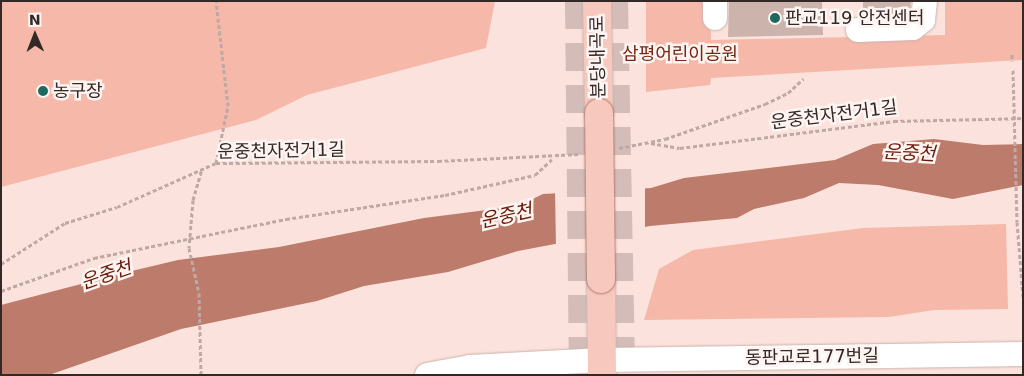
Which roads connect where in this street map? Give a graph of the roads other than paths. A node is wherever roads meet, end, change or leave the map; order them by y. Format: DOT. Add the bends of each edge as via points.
graph roads {
  1 [pos="597,1"];
  2 [pos="925,1"];
  3 [pos="858,30"];
  4 [pos="1023,354"];
  5 [pos="847,365"];
  6 [pos="602,368"];
  7 [pos="427,375"];
  1 -- 6 [label="main road, 분당내곡로, bridge"];
  2 -- 3 [label="street" via="923,20 913,28"];
  4 -- 5 [label="street, 동판교로177번길"];
  5 -- 6 [label="street, 동판교로177번길"];
  6 -- 7 [label="street, 동판교로177번길" via="470,367"];
}
